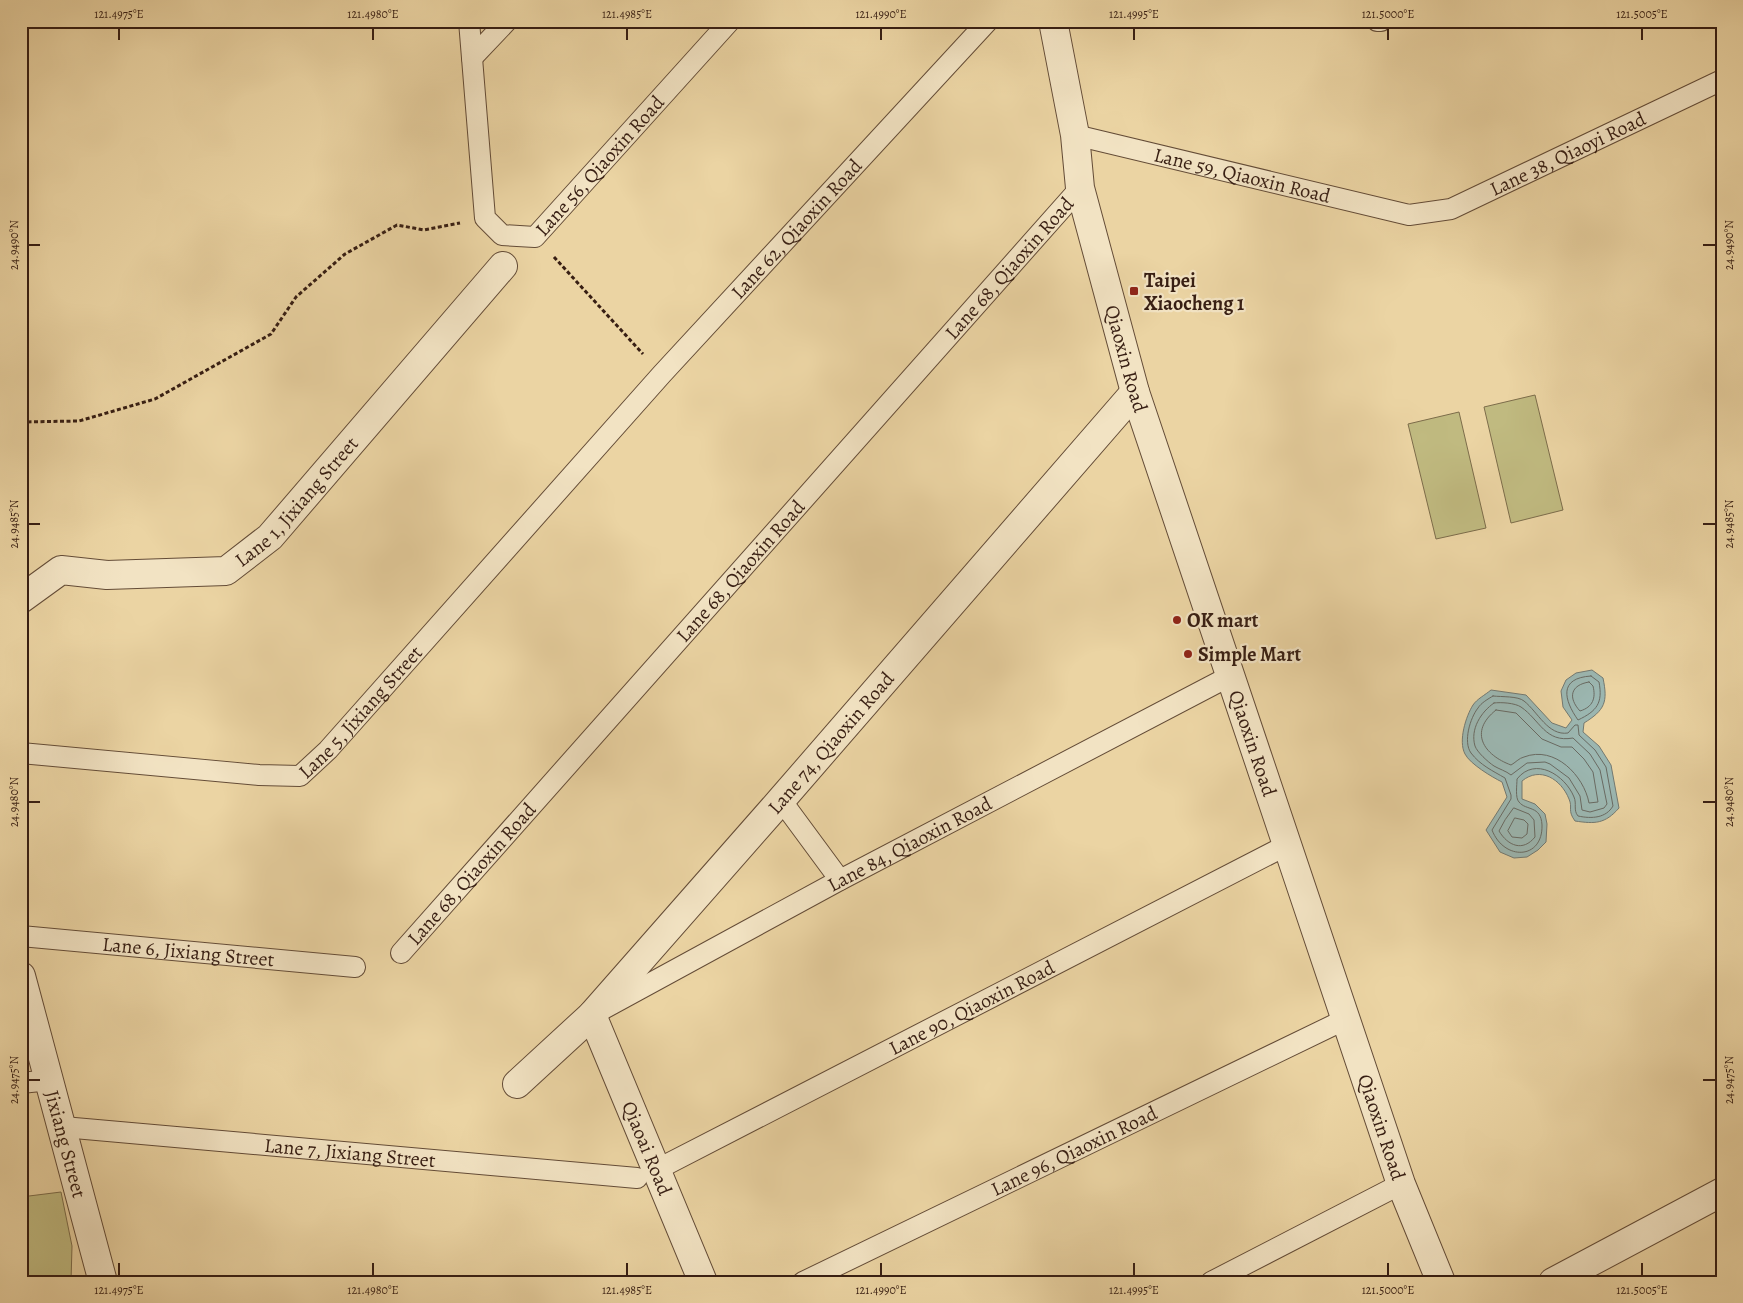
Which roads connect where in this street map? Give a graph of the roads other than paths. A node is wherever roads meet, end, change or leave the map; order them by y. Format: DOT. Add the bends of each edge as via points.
graph roads {
  1 [pos="468,21"];
  2 [pos="507,21"];
  3 [pos="730,21"];
  4 [pos="988,21"];
  5 [pos="1053,21"];
  6 [pos="1377,21"];
  7 [pos="1381,21"];
  8 [pos="472,58"];
  9 [pos="1722,80"];
  10 [pos="1075,135"];
  11 [pos="1080,188"];
  12 [pos="1409,215"];
  13 [pos="503,266"];
  14 [pos="1135,392"];
  15 [pos="606,438"];
  16 [pos="21,599"];
  17 [pos="1230,676"];
  18 [pos="21,753"];
  19 [pos="781,800"];
  20 [pos="1287,845"];
  21 [pos="840,880"];
  22 [pos="21,936"];
  23 [pos="401,953"];
  24 [pos="355,967"];
  25 [pos="21,976"];
  26 [pos="592,1015"];
  27 [pos="1346,1018"];
  28 [pos="50,1080"];
  29 [pos="21,1083"];
  30 [pos="517,1084"];
  31 [pos="63,1127"];
  32 [pos="647,1174"];
  33 [pos="1401,1184"];
  34 [pos="1722,1192"];
  35 [pos="103,1282"];
  36 [pos="703,1282"];
  37 [pos="803,1282"];
  38 [pos="1211,1282"];
  39 [pos="1441,1282"];
  40 [pos="1553,1282"];
  1 -- 8 [label="lane"];
  2 -- 8 [label="lane"];
  3 -- 8 [label="lane, Lane 56, Qiaoxin Road" via="535,237 502,235 485,218"];
  4 -- 15 [label="lane, Lane 62, Qiaoxin Road"];
  5 -- 10 [label="street, Qiaoxin Road"];
  6 -- 7 [label="lane"];
  9 -- 12 [label="lane, Lane 38, Qiaoyi Road" via="1451,209"];
  10 -- 11 [label="street, Qiaoxin Road"];
  10 -- 12 [label="lane, Lane 59, Qiaoxin Road"];
  11 -- 14 [label="street, Qiaoxin Road"];
  11 -- 23 [label="lane, Lane 68, Qiaoxin Road"];
  13 -- 16 [label="street, Lane 1, Jixiang Street" via="270,536 226,570 107,575 61,570"];
  14 -- 17 [label="street, Qiaoxin Road"];
  14 -- 19 [label="street, Lane 74, Qiaoxin Road"];
  15 -- 18 [label="lane, Lane 5, Jixiang Street" via="328,750 300,776"];
  17 -- 20 [label="street, Qiaoxin Road"];
  17 -- 21 [label="lane, Lane 84, Qiaoxin Road"];
  19 -- 21 [label="lane"];
  19 -- 26 [label="street, Lane 74, Qiaoxin Road"];
  20 -- 27 [label="street, Qiaoxin Road"];
  20 -- 32 [label="lane, Lane 90, Qiaoxin Road"];
  21 -- 26 [label="lane, Lane 84, Qiaoxin Road"];
  22 -- 24 [label="lane, Lane 6, Jixiang Street"];
  25 -- 28 [label="street, Jixiang Street"];
  26 -- 30 [label="street, Lane 74, Qiaoxin Road"];
  26 -- 32 [label="street, Qiaoai Road"];
  27 -- 33 [label="street, Qiaoxin Road"];
  27 -- 37 [label="lane, Lane 96, Qiaoxin Road"];
  28 -- 29 [label="lane"];
  28 -- 31 [label="street, Jixiang Street"];
  31 -- 32 [label="lane, Lane 7, Jixiang Street"];
  31 -- 35 [label="street, Jixiang Street"];
  32 -- 36 [label="street, Qiaoai Road"];
  33 -- 38 [label="lane"];
  33 -- 39 [label="street, Qiaoxin Road"];
  34 -- 40 [label="street"];
}
